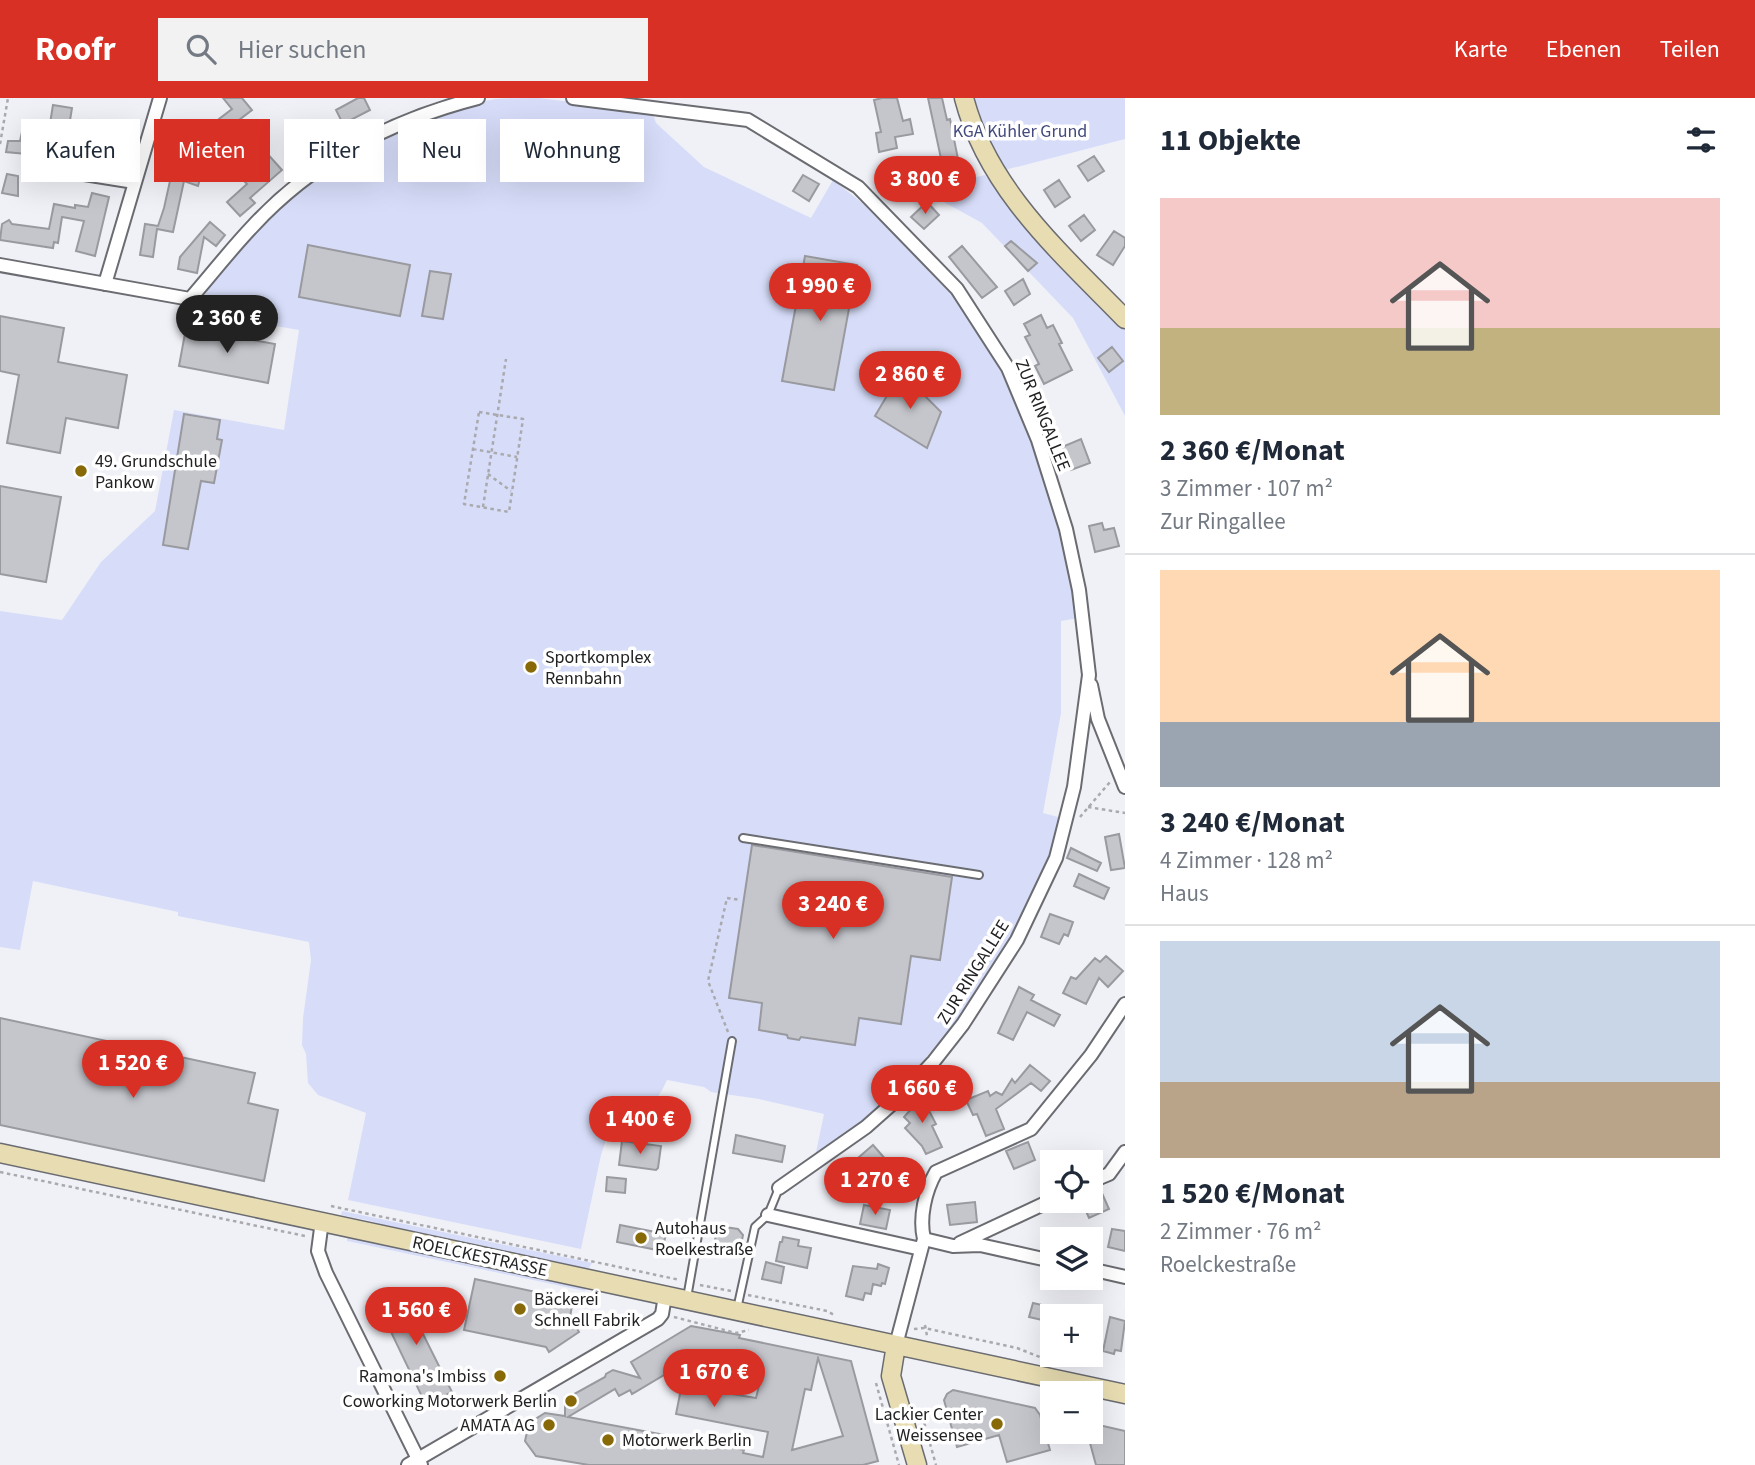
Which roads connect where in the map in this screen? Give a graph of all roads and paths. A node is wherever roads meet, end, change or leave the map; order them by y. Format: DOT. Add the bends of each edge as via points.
graph roads {
  1 [pos="8,98"];
  2 [pos="160,98"];
  3 [pos="478,98"];
  4 [pos="573,98"];
  5 [pos="964,98"];
  6 [pos="0,144"];
  7 [pos="115,182"];
  8 [pos="134,185"];
  9 [pos="0,265"];
  10 [pos="105,284"];
  11 [pos="1125,319"];
  12 [pos="506,359"];
  13 [pos="497,415"];
  14 [pos="473,449"];
  15 [pos="491,453"];
  16 [pos="517,457"];
  17 [pos="488,474"];
  18 [pos="512,491"];
  19 [pos="483,508"];
  20 [pos="1089,675"];
  21 [pos="1119,773"];
  22 [pos="1125,787"];
  23 [pos="1088,807"];
  24 [pos="1125,813"];
  25 [pos="1080,818"];
  26 [pos="743,838"];
  27 [pos="979,875"];
  28 [pos="740,900"];
  29 [pos="1125,1004"];
  30 [pos="732,1041"];
  31 [pos="1125,1152"];
  32 [pos="0,1153"];
  33 [pos="0,1172"];
  34 [pos="1103,1177"];
  35 [pos="779,1188"];
  36 [pos="1040,1206"];
  37 [pos="324,1213"];
  38 [pos="768,1216"];
  39 [pos="298,1235"];
  40 [pos="923,1244"];
  41 [pos="953,1246"];
  42 [pos="1040,1258"];
  43 [pos="1103,1272"];
  44 [pos="1125,1277"];
  45 [pos="690,1282"];
  46 [pos="665,1296"];
  47 [pos="687,1301"];
  48 [pos="739,1302"];
  49 [pos="835,1316"];
  50 [pos="675,1318"];
  51 [pos="925,1327"];
  52 [pos="749,1330"];
  53 [pos="898,1338"];
  54 [pos="980,1338"];
  55 [pos="929,1341"];
  56 [pos="978,1347"];
  57 [pos="1040,1357"];
  58 [pos="1125,1394"];
  59 [pos="416,1463"];
  60 [pos="917,1465"];
  1 -- 6 [label="path"];
  2 -- 8 [label="street"];
  3 -- 10 [label="street" via="380,132 326,162 254,225 190,299"];
  4 -- 20 [label="street, ZUR RINGALLEE" via="748,120 858,187 957,289 1008,368 1038,440 1066,529"];
  5 -- 11 [label="main road" via="981,146 1009,192 1050,243"];
  7 -- 8 [label="lane"];
  8 -- 10 [label="street"];
  9 -- 10 [label="street"];
  12 -- 13 [label="path"];
  13 -- 14 [label="path" via="479,412"];
  13 -- 15 [label="path"];
  13 -- 16 [label="path" via="523,419"];
  14 -- 15 [label="path"];
  14 -- 19 [label="path" via="464,504"];
  15 -- 16 [label="path"];
  15 -- 17 [label="path"];
  16 -- 18 [label="path"];
  17 -- 18 [label="path"];
  17 -- 19 [label="path"];
  18 -- 19 [label="path" via="509,512"];
  20 -- 21 [label="street, ZUR RINGALLEE" via="1098,719"];
  20 -- 35 [label="street, ZUR RINGALLEE" via="1060,846 1017,940 963,1024 901,1096 866,1127"];
  21 -- 22 [label="street, ZUR RINGALLEE"];
  21 -- 23 [label="path"];
  23 -- 24 [label="path"];
  23 -- 25 [label="path"];
  26 -- 27 [label="lane"];
  28 -- 30 [label="path" via="727,898 708,981"];
  29 -- 40 [label="street" via="1031,1129 936,1172 920,1224"];
  30 -- 45 [label="lane"];
  31 -- 34 [label="street"];
  32 -- 37 [label="main road, ROELCKESTRASSE"];
  33 -- 39 [label="path"];
  35 -- 38 [label="lane, ZUR RINGALLEE"];
  36 -- 41 [label="street"];
  37 -- 45 [label="path"];
  37 -- 46 [label="main road, ROELCKESTRASSE"];
  37 -- 59 [label="street" via="318,1251 326,1273"];
  38 -- 40 [label="street"];
  38 -- 48 [label="lane, ZUR RINGALLEE" via="755,1227"];
  40 -- 41 [label="street"];
  40 -- 53 [label="street"];
  41 -- 42 [label="street" via="980,1245"];
  43 -- 44 [label="street"];
  45 -- 47 [label="lane"];
  45 -- 48 [label="path"];
  46 -- 47 [label="main road, ROELCKESTRASSE"];
  46 -- 59 [label="street" via="658,1319"];
  47 -- 48 [label="main road, ROELCKESTRASSE"];
  48 -- 49 [label="path" via="827,1311"];
  48 -- 53 [label="main road, ROELCKESTRASSE"];
  50 -- 52 [label="path" via="736,1333"];
  51 -- 53 [label="path"];
  51 -- 54 [label="path"];
  51 -- 55 [label="path"];
  53 -- 58 [label="main road, ROELCKESTRASSE"];
  53 -- 60 [label="main road" via="891,1376"];
  54 -- 56 [label="path"];
  54 -- 57 [label="path"];
}
